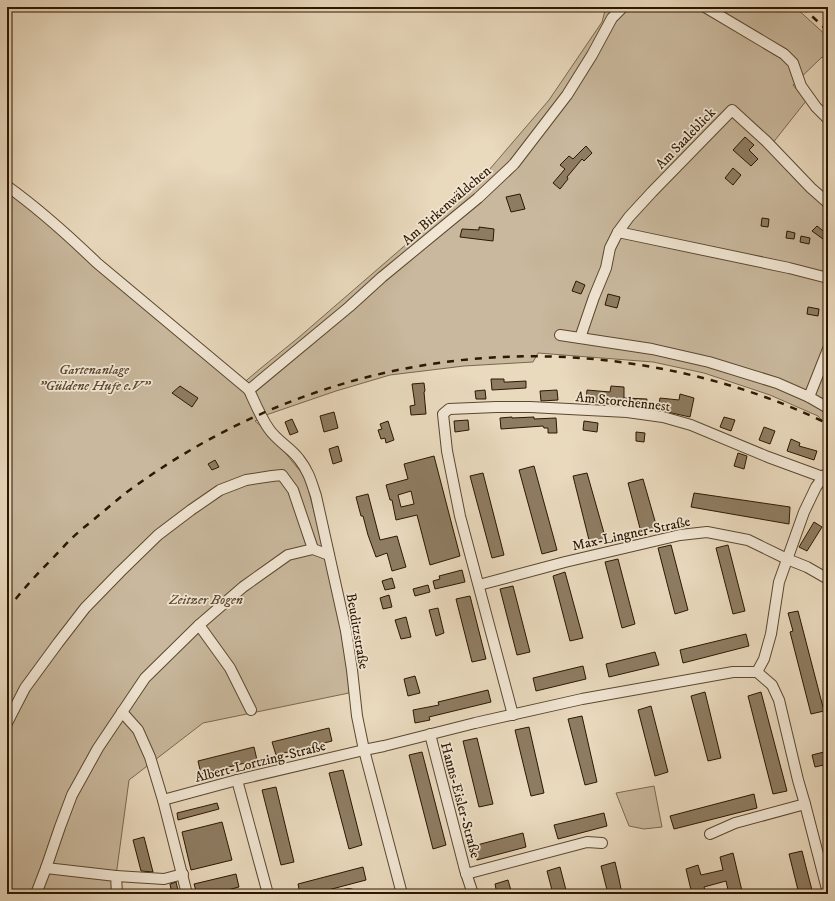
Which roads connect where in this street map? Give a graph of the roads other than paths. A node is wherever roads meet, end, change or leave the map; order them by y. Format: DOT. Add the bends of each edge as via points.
graph roads {
  1 [pos="612,7"];
  2 [pos="624,7"];
  3 [pos="705,7"];
  4 [pos="612,18"];
  5 [pos="828,119"];
  6 [pos="7,186"];
  7 [pos="828,203"];
  8 [pos="618,232"];
  9 [pos="828,278"];
  10 [pos="560,334"];
  11 [pos="580,338"];
  12 [pos="828,349"];
  13 [pos="250,390"];
  14 [pos="808,398"];
  15 [pos="828,408"];
  16 [pos="826,477"];
  17 [pos="314,549"];
  18 [pos="329,555"];
  19 [pos="788,559"];
  20 [pos="828,579"];
  21 [pos="479,585"];
  22 [pos="199,624"];
  23 [pos="757,672"];
  24 [pos="251,710"];
  25 [pos="122,712"];
  26 [pos="513,715"];
  27 [pos="7,723"];
  28 [pos="430,734"];
  29 [pos="364,750"];
  30 [pos="237,780"];
  31 [pos="164,800"];
  32 [pos="805,804"];
  33 [pos="710,834"];
  34 [pos="602,842"];
  35 [pos="46,868"];
  36 [pos="182,874"];
  37 [pos="466,874"];
  38 [pos="116,876"];
  39 [pos="828,893"];
  40 [pos="36,894"];
  41 [pos="117,894"];
  42 [pos="187,894"];
  43 [pos="268,894"];
  44 [pos="347,894"];
  45 [pos="350,894"];
  46 [pos="402,894"];
  47 [pos="473,894"];
  1 -- 4 [label="street"];
  2 -- 4 [label="street, Am Birkenwäldchen"];
  3 -- 5 [label="street" via="784,54 793,63 801,86"];
  4 -- 13 [label="street, Am Birkenwäldchen" via="567,95 514,164 478,198"];
  6 -- 13 [label="street"];
  7 -- 8 [label="street, Am Saaleblick" via="732,110 652,192"];
  8 -- 9 [label="street"];
  8 -- 11 [label="street, Am Saaleblick" via="610,248 606,268"];
  10 -- 11 [label="street"];
  11 -- 14 [label="street" via="709,362 777,383"];
  12 -- 14 [label="street"];
  13 -- 18 [label="street, Beuditzstraße" via="268,429 299,458 310,475"];
  14 -- 15 [label="street"];
  16 -- 19 [label="street" via="816,487 804,512"];
  16 -- 21 [label="street, Am Storchennest" via="663,416 530,407 449,409 443,414 447,451 460,516"];
  17 -- 18 [label="street"];
  17 -- 22 [label="street" via="288,555 243,586"];
  17 -- 27 [label="street" via="293,490 282,475 246,480 220,490 158,535 85,608 25,688"];
  18 -- 29 [label="street, Beuditzstraße" via="346,631 356,716"];
  19 -- 20 [label="street, Max-Lingner-Straße"];
  19 -- 21 [label="street, Max-Lingner-Straße" via="748,540 708,532 680,535"];
  19 -- 23 [label="street" via="779,582 772,634"];
  21 -- 26 [label="street"];
  22 -- 24 [label="street" via="230,668"];
  22 -- 25 [label="street" via="144,678"];
  23 -- 26 [label="street" via="733,672 582,699"];
  23 -- 32 [label="street" via="772,685 779,700"];
  25 -- 31 [label="street" via="138,730"];
  25 -- 35 [label="street" via="72,795"];
  26 -- 28 [label="street"];
  28 -- 29 [label="street"];
  28 -- 37 [label="street, Hanns-Eisler-Straße"];
  29 -- 30 [label="street, Albert-Lortzing-Straße"];
  29 -- 46 [label="street, Beuditzstraße"];
  30 -- 31 [label="street, Albert-Lortzing-Straße"];
  30 -- 43 [label="street"];
  31 -- 36 [label="street"];
  32 -- 33 [label="street" via="735,823"];
  32 -- 39 [label="street"];
  34 -- 37 [label="street, Hanns-Eisler-Straße" via="586,842"];
  35 -- 38 [label="street"];
  35 -- 40 [label="street"];
  36 -- 38 [label="street" via="164,879"];
  36 -- 42 [label="street"];
  37 -- 47 [label="street, Hanns-Eisler-Straße"];
  38 -- 41 [label="street"];
  44 -- 45 [label="street"];
}
